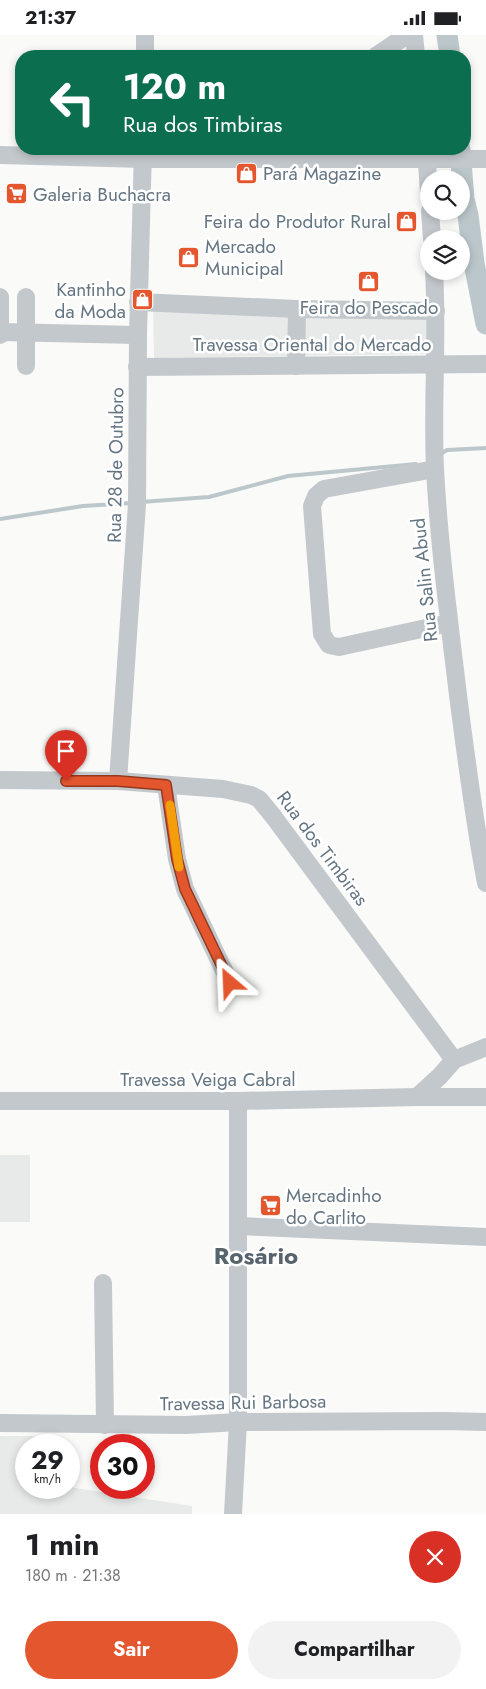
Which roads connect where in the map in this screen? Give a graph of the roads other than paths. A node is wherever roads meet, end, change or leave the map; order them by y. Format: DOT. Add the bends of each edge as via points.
graph roads {
  1 [pos="145,35"];
  2 [pos="407,35"];
  3 [pos="414,35"];
  4 [pos="145,50"];
  5 [pos="385,50"];
  6 [pos="415,50"];
  7 [pos="0,155"];
  8 [pos="15,155"];
  9 [pos="143,155"];
  10 [pos="159,155"];
  11 [pos="230,155"];
  12 [pos="386,155"];
  13 [pos="426,155"];
  14 [pos="431,155"];
  15 [pos="224,159"];
  16 [pos="477,159"];
  17 [pos="427,170"];
  18 [pos="434,280"];
  19 [pos="0,297"];
  20 [pos="26,297"];
  21 [pos="138,302"];
  22 [pos="297,309"];
  23 [pos="436,311"];
  24 [pos="27,333"];
  25 [pos="0,334"];
  26 [pos="138,335"];
  27 [pos="481,364"];
  28 [pos="435,365"];
  29 [pos="26,366"];
  30 [pos="296,366"];
  31 [pos="137,367"];
  32 [pos="435,469"];
  33 [pos="449,623"];
  34 [pos="0,780"];
  35 [pos="118,781"];
  36 [pos="166,785"];
  37 [pos="486,883"];
  38 [pos="230,983"];
  39 [pos="486,1047"];
  40 [pos="454,1060"];
  41 [pos="417,1097"];
  42 [pos="486,1097"];
  43 [pos="0,1101"];
  44 [pos="238,1101"];
  45 [pos="238,1225"];
  46 [pos="486,1237"];
  47 [pos="103,1283"];
  48 [pos="238,1422"];
  49 [pos="486,1422"];
  50 [pos="0,1423"];
  51 [pos="104,1425"];
  52 [pos="233,1514"];
  1 -- 4 [label="street"];
  2 -- 5 [label="street"];
  3 -- 6 [label="street"];
  7 -- 8 [label="street"];
  9 -- 21 [label="street, Rua 28 de Outubro"];
  10 -- 15 [label="street"];
  11 -- 15 [label="street"];
  12 -- 15 [label="street"];
  13 -- 17 [label="street"];
  14 -- 16 [label="street"];
  18 -- 23 [label="street, Rua Salin Abud"];
  19 -- 25 [label="street"];
  20 -- 24 [label="street"];
  21 -- 22 [label="street"];
  21 -- 26 [label="street, Rua 28 de Outubro"];
  22 -- 23 [label="street"];
  22 -- 30 [label="street"];
  23 -- 28 [label="street, Rua Salin Abud"];
  24 -- 25 [label="street"];
  24 -- 26 [label="street"];
  24 -- 29 [label="street"];
  26 -- 31 [label="street, Rua 28 de Outubro"];
  27 -- 28 [label="street, Travessa Oriental do Mercado"];
  28 -- 30 [label="street, Travessa Oriental do Mercado"];
  28 -- 32 [label="street, Rua Salin Abud"];
  30 -- 31 [label="street, Travessa Oriental do Mercado"];
  31 -- 35 [label="street, Rua 28 de Outubro" via="138,505"];
  32 -- 33 [label="street, Rua Salin Abud"];
  32 -- 33 [label="street" via="324,489 316,496 312,506 322,634 330,645 339,647"];
  33 -- 37 [label="street, Rua Salin Abud"];
  34 -- 35 [label="street, Rua dos Timbiras"];
  35 -- 36 [label="street, Rua dos Timbiras"];
  36 -- 38 [label="street" via="180,874"];
  36 -- 40 [label="street, Rua dos Timbiras" via="242,792 259,799"];
  39 -- 40 [label="street"];
  40 -- 41 [label="street"];
  41 -- 42 [label="street, Travessa Veiga Cabral"];
  41 -- 44 [label="street, Travessa Veiga Cabral"];
  43 -- 44 [label="street, Travessa Veiga Cabral"];
  44 -- 45 [label="street"];
  45 -- 46 [label="street"];
  45 -- 48 [label="street"];
  47 -- 51 [label="street"];
  48 -- 49 [label="street, Travessa Rui Barbosa"];
  48 -- 51 [label="street, Travessa Rui Barbosa"];
  48 -- 52 [label="street"];
  50 -- 51 [label="street, Travessa Rui Barbosa"];
}
